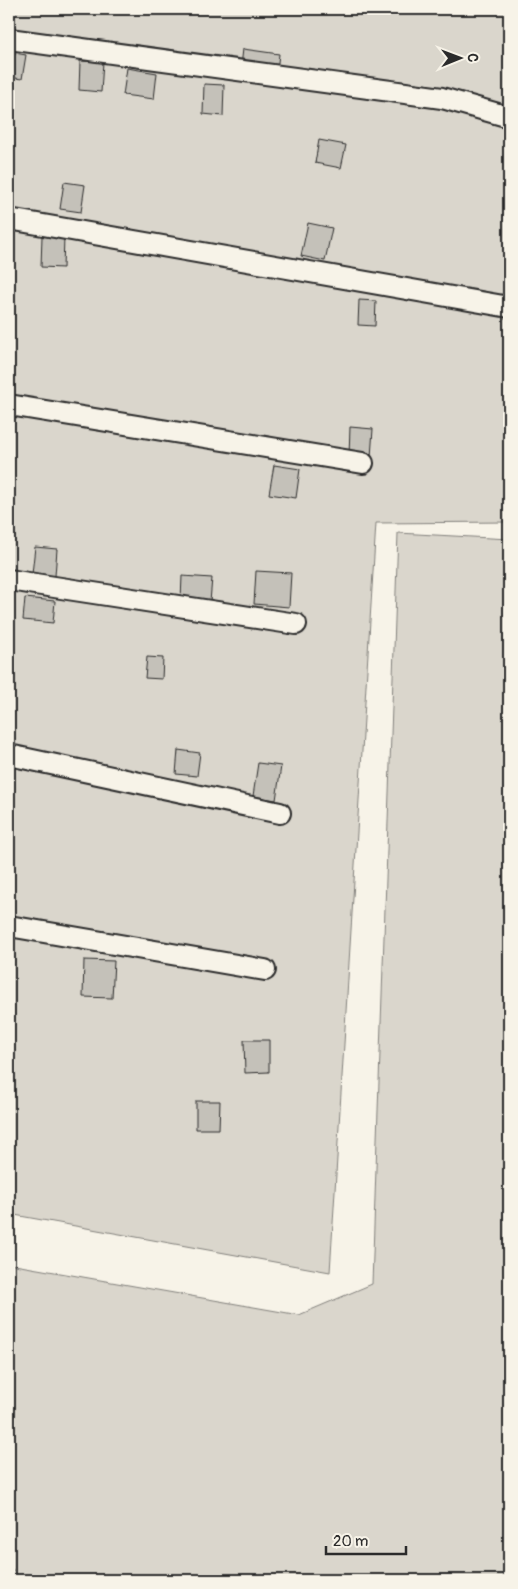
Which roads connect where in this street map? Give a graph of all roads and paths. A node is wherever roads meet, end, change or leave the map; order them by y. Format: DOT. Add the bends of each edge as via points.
graph roads {
  1 [pos="9,39"];
  2 [pos="509,117"];
  3 [pos="9,219"];
  4 [pos="509,307"];
  5 [pos="9,404"];
  6 [pos="363,463"];
  7 [pos="9,580"];
  8 [pos="296,624"];
  9 [pos="9,755"];
  10 [pos="280,813"];
  11 [pos="9,926"];
  12 [pos="265,970"];
  13 [pos="9,1568"];
  14 [pos="20,1580"];
  1 -- 2 [label="street" via="442,98"];
  3 -- 4 [label="street"];
  5 -- 6 [label="street"];
  7 -- 8 [label="street"];
  9 -- 10 [label="street"];
  11 -- 12 [label="street"];
  13 -- 14 [label="path"];
}
